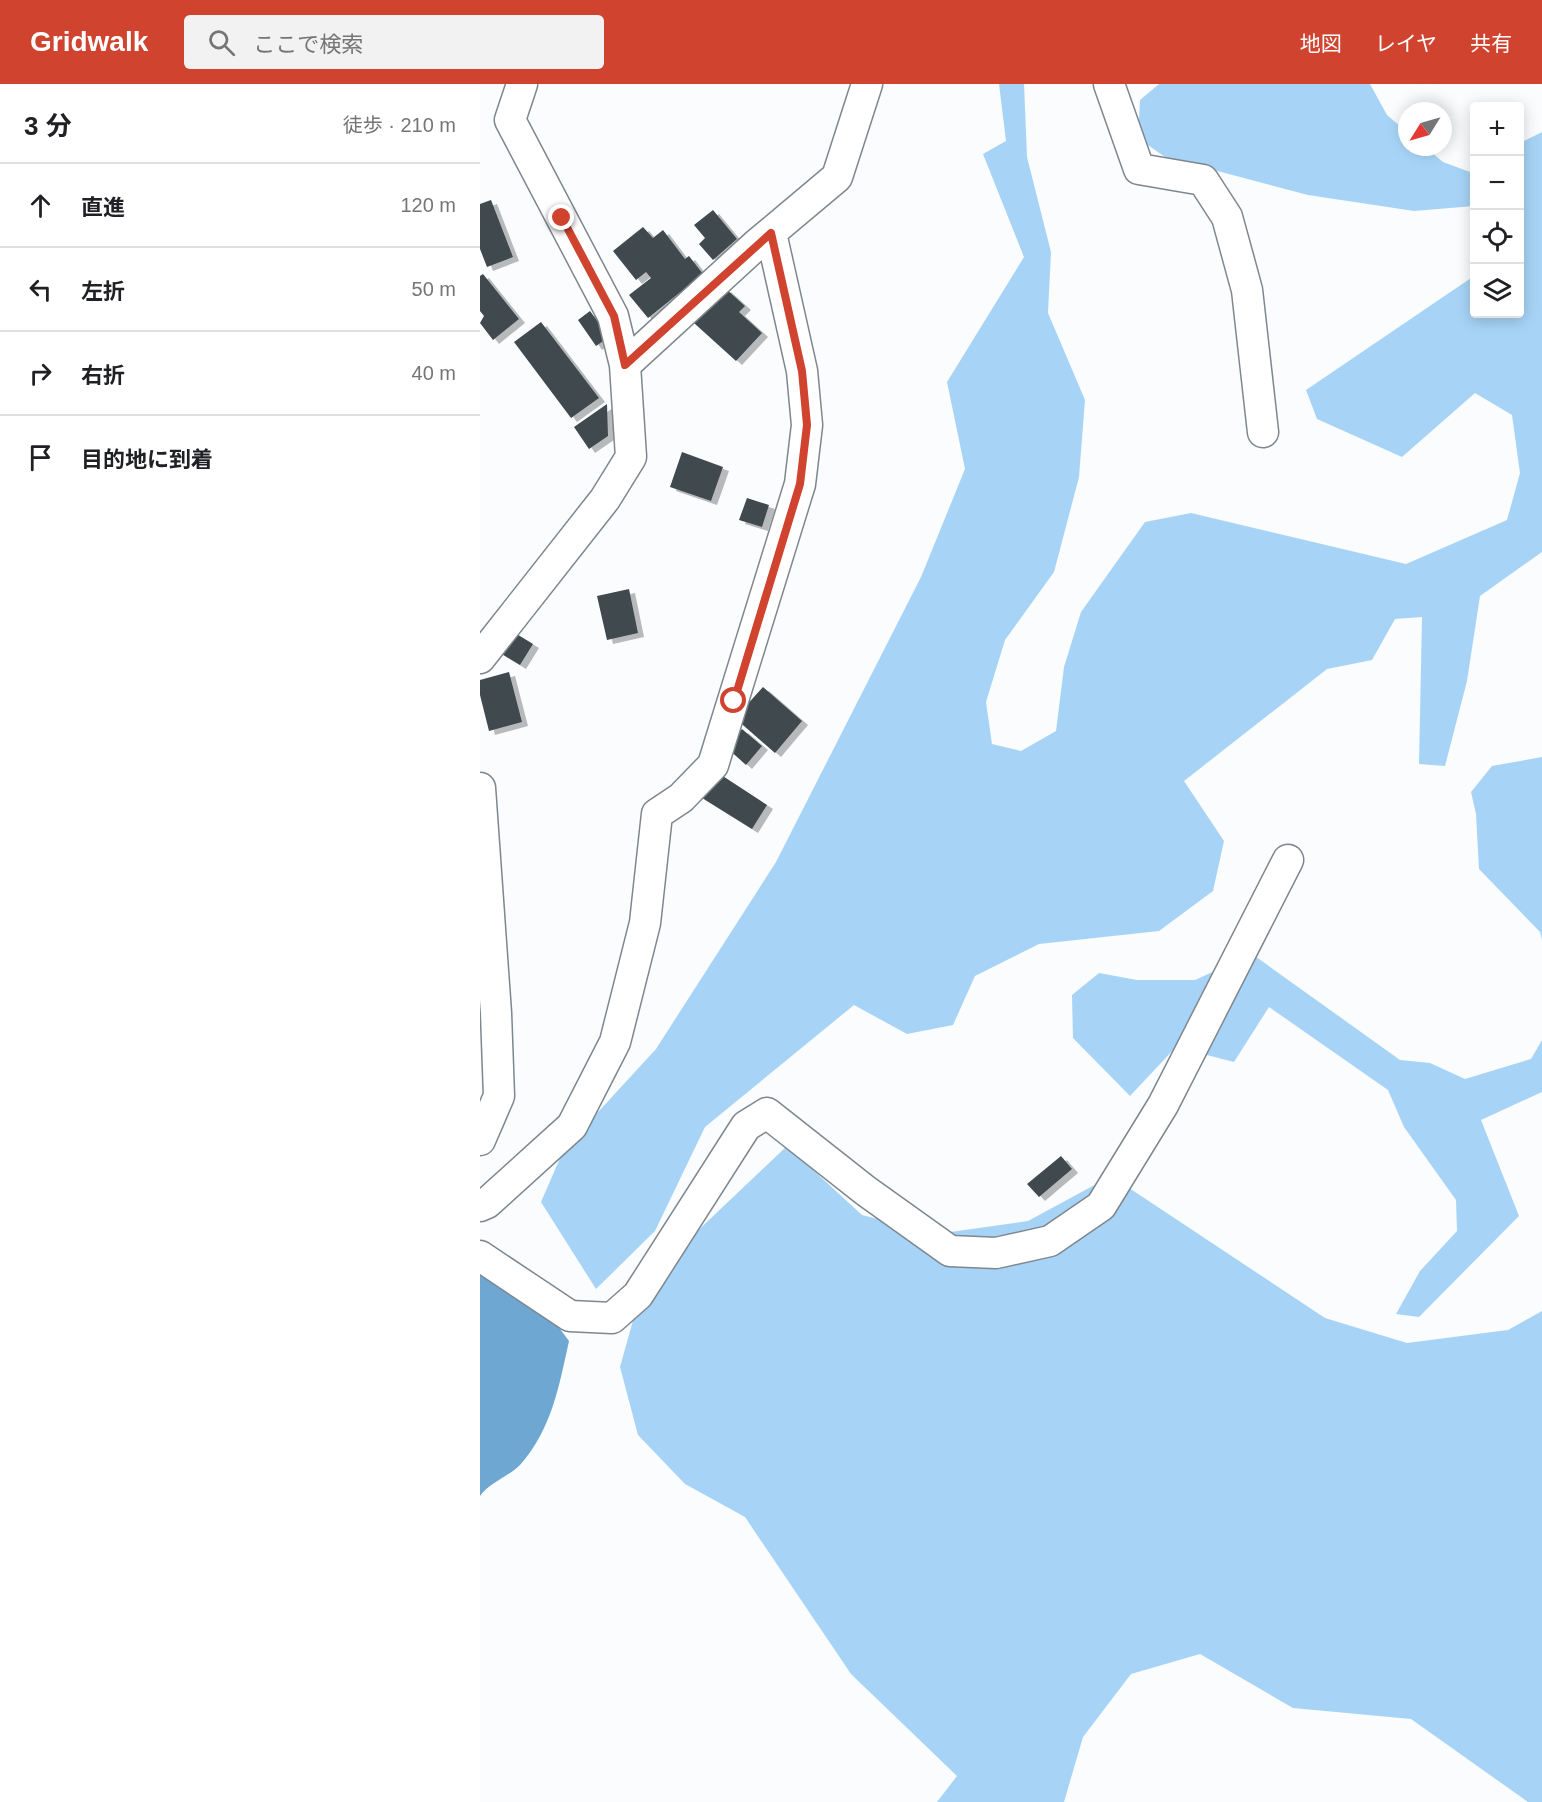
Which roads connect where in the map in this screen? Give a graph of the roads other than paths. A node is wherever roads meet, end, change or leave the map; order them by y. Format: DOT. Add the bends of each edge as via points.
graph roads {
  1 [pos="522,84"];
  2 [pos="867,84"];
  3 [pos="1109,84"];
  4 [pos="771,233"];
  5 [pos="625,365"];
  6 [pos="1263,432"];
  7 [pos="480,658"];
  8 [pos="480,788"];
  9 [pos="1288,860"];
  10 [pos="480,1140"];
  11 [pos="480,1206"];
  12 [pos="480,1256"];
  1 -- 5 [label="street" via="510,120 614,316"];
  2 -- 4 [label="street" via="837,177"];
  3 -- 6 [label="street" via="1138,169 1203,180 1227,217 1246,290"];
  4 -- 5 [label="street"];
  4 -- 11 [label="street" via="802,371 807,425 800,484 713,765 681,798 657,814 645,923 615,1042 572,1126"];
  5 -- 7 [label="street" via="631,457 605,499"];
  8 -- 10 [label="street" via="499,1096"];
  9 -- 12 [label="street" via="1163,1105 1101,1206 1050,1241 996,1253 950,1251 767,1113 746,1126 638,1295 612,1318 570,1316"];
}
